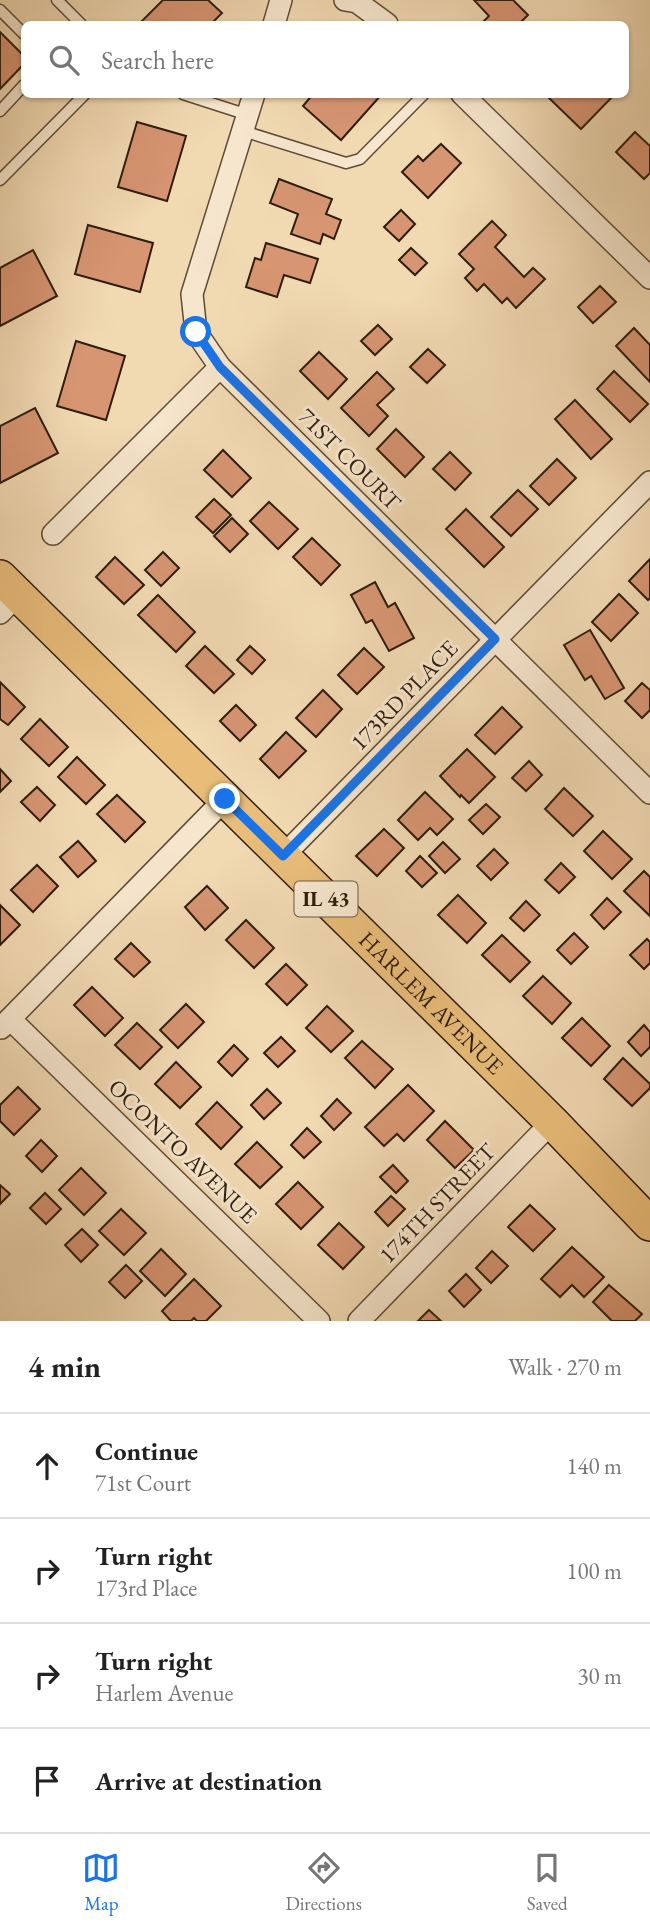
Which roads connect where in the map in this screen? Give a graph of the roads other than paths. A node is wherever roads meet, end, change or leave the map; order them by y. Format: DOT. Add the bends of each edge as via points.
graph roads {
  1 [pos="57,0"];
  2 [pos="281,0"];
  3 [pos="345,0"];
  4 [pos="0,10"];
  5 [pos="78,21"];
  6 [pos="275,21"];
  7 [pos="383,21"];
  8 [pos="21,31"];
  9 [pos="21,88"];
  10 [pos="81,98"];
  11 [pos="192,98"];
  12 [pos="253,98"];
  13 [pos="421,98"];
  14 [pos="466,98"];
  15 [pos="0,111"];
  16 [pos="246,123"];
  17 [pos="0,180"];
  18 [pos="650,278"];
  19 [pos="220,367"];
  20 [pos="650,482"];
  21 [pos="54,534"];
  22 [pos="6,595"];
  23 [pos="495,639"];
  24 [pos="650,793"];
  25 [pos="225,799"];
  26 [pos="283,856"];
  27 [pos="5,1024"];
  28 [pos="552,1122"];
  29 [pos="650,1224"];
  30 [pos="319,1321"];
  31 [pos="359,1321"];
  1 -- 5 [label="lane"];
  2 -- 6 [label="street"];
  3 -- 7 [label="street" via="357,2"];
  4 -- 8 [label="lane"];
  9 -- 15 [label="lane"];
  10 -- 17 [label="lane"];
  11 -- 16 [label="lane"];
  12 -- 16 [label="street, 71ST COURT"];
  13 -- 16 [label="lane" via="360,159 346,163"];
  14 -- 18 [label="street"];
  16 -- 19 [label="street, 71ST COURT" via="191,294 196,332"];
  19 -- 21 [label="street"];
  19 -- 23 [label="street, 71ST COURT"];
  20 -- 23 [label="street, 173RD PLACE"];
  22 -- 25 [label="main road, HARLEM AVENUE / IL 43"];
  23 -- 24 [label="street, 71ST COURT"];
  23 -- 26 [label="street, 173RD PLACE"];
  25 -- 26 [label="main road, HARLEM AVENUE / IL 43"];
  25 -- 27 [label="street"];
  26 -- 28 [label="main road, HARLEM AVENUE / IL 43"];
  27 -- 30 [label="street, OCONTO AVENUE"];
  28 -- 29 [label="main road, HARLEM AVENUE / IL 43"];
  28 -- 31 [label="street, 174TH STREET"];
}
